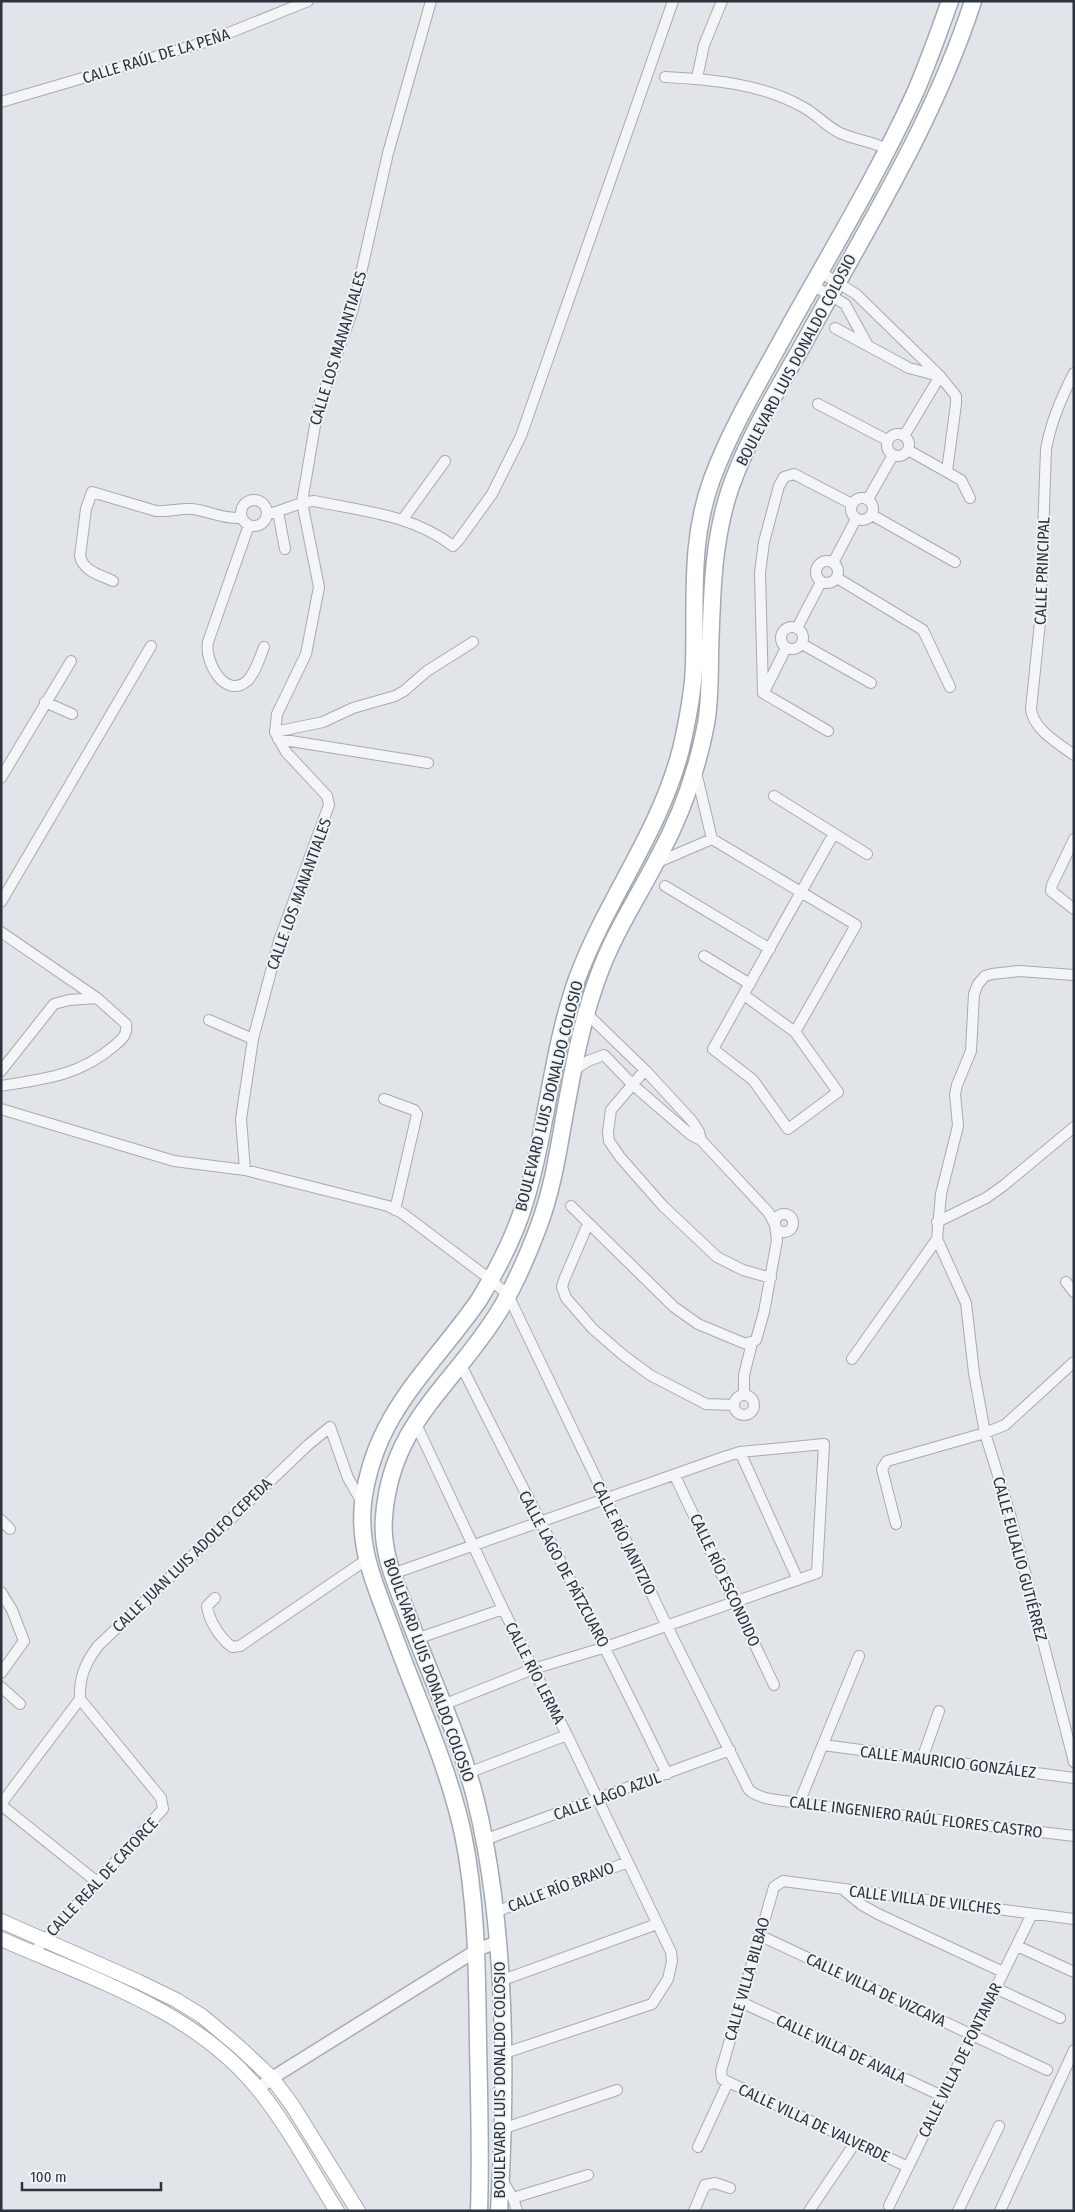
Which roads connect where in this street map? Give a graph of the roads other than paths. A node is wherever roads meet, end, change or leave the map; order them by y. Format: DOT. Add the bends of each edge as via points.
graph roads {
  1 [pos="308,1"];
  2 [pos="431,1"];
  3 [pos="672,1"];
  4 [pos="722,1"];
  5 [pos="950,1"];
  6 [pos="973,1"];
  7 [pos="665,77"];
  8 [pos="697,78"];
  9 [pos="1,102"];
  10 [pos="887,149"];
  11 [pos="816,278"];
  12 [pos="834,288"];
  13 [pos="834,328"];
  14 [pos="867,344"];
  15 [pos="1074,373"];
  16 [pos="940,376"];
  17 [pos="818,404"];
  18 [pos="904,436"];
  19 [pos="887,440"];
  20 [pos="908,450"];
  21 [pos="893,456"];
  22 [pos="445,461"];
  23 [pos="947,471"];
  24 [pos="970,498"];
  25 [pos="868,500"];
  26 [pos="302,502"];
  27 [pos="852,504"];
  28 [pos="278,512"];
  29 [pos="268,514"];
  30 [pos="872,515"];
  31 [pos="403,519"];
  32 [pos="856,519"];
  33 [pos="246,522"];
  34 [pos="285,549"];
  35 [pos="955,562"];
  36 [pos="833,563"];
  37 [pos="837,578"];
  38 [pos="113,581"];
  39 [pos="821,582"];
  40 [pos="797,628"];
  41 [pos="473,642"];
  42 [pos="802,644"];
  43 [pos="151,646"];
  44 [pos="264,647"];
  45 [pos="786,648"];
  46 [pos="71,661"];
  47 [pos="871,683"];
  48 [pos="950,687"];
  49 [pos="763,693"];
  50 [pos="45,702"];
  51 [pos="72,714"];
  52 [pos="828,731"];
  53 [pos="277,736"];
  54 [pos="1073,754"];
  55 [pos="428,763"];
  56 [pos="695,768"];
  57 [pos="1,778"];
  58 [pos="774,796"];
  59 [pos="833,835"];
  60 [pos="1074,839"];
  61 [pos="712,840"];
  62 [pos="866,854"];
  63 [pos="656,863"];
  64 [pos="665,886"];
  65 [pos="801,892"];
  66 [pos="1,902"];
  67 [pos="1074,909"];
  68 [pos="1,932"];
  69 [pos="770,948"];
  70 [pos="704,956"];
  71 [pos="1074,975"];
  72 [pos="750,984"];
  73 [pos="744,995"];
  74 [pos="97,998"];
  75 [pos="586,1013"];
  76 [pos="209,1020"];
  77 [pos="796,1032"];
  78 [pos="253,1039"];
  79 [pos="616,1043"];
  80 [pos="604,1055"];
  81 [pos="574,1070"];
  82 [pos="645,1070"];
  83 [pos="1,1071"];
  84 [pos="632,1085"];
  85 [pos="1,1086"];
  86 [pos="384,1099"];
  87 [pos="1,1109"];
  88 [pos="1074,1127"];
  89 [pos="701,1140"];
  90 [pos="245,1170"];
  91 [pos="571,1206"];
  92 [pos="395,1210"];
  93 [pos="937,1222"];
  94 [pos="588,1224"];
  95 [pos="937,1239"];
  96 [pos="771,1278"];
  97 [pos="491,1280"];
  98 [pos="1066,1282"];
  99 [pos="1074,1292"];
  100 [pos="508,1295"];
  101 [pos="752,1343"];
  102 [pos="852,1359"];
  103 [pos="1074,1362"];
  104 [pos="461,1365"];
  105 [pos="744,1395"];
  106 [pos="734,1405"];
  107 [pos="415,1422"];
  108 [pos="985,1433"];
  109 [pos="740,1452"];
  110 [pos="675,1476"];
  111 [pos="606,1498"];
  112 [pos="363,1504"];
  113 [pos="1,1520"];
  114 [pos="539,1522"];
  115 [pos="896,1524"];
  116 [pos="10,1529"];
  117 [pos="473,1546"];
  118 [pos="366,1560"];
  119 [pos="392,1574"];
  120 [pos="798,1580"];
  121 [pos="1,1592"];
  122 [pos="215,1598"];
  123 [pos="734,1600"];
  124 [pos="502,1609"];
  125 [pos="667,1626"];
  126 [pos="416,1639"];
  127 [pos="606,1647"];
  128 [pos="859,1656"];
  129 [pos="533,1670"];
  130 [pos="1,1673"];
  131 [pos="774,1685"];
  132 [pos="1,1687"];
  133 [pos="80,1699"];
  134 [pos="20,1704"];
  135 [pos="443,1705"];
  136 [pos="939,1711"];
  137 [pos="567,1735"];
  138 [pos="823,1745"];
  139 [pos="730,1750"];
  140 [pos="922,1759"];
  141 [pos="1074,1762"];
  142 [pos="468,1773"];
  143 [pos="667,1774"];
  144 [pos="1074,1778"];
  145 [pos="758,1796"];
  146 [pos="598,1799"];
  147 [pos="799,1803"];
  148 [pos="1,1805"];
  149 [pos="1074,1836"];
  150 [pos="484,1840"];
  151 [pos="628,1862"];
  152 [pos="96,1882"];
  153 [pos="778,1883"];
  154 [pos="844,1890"];
  155 [pos="495,1912"];
  156 [pos="1032,1914"];
  157 [pos="1074,1919"];
  158 [pos="1,1922"];
  159 [pos="657,1924"];
  160 [pos="759,1935"];
  161 [pos="1,1939"];
  162 [pos="44,1940"];
  163 [pos="497,1942"];
  164 [pos="1017,1946"];
  165 [pos="477,1950"];
  166 [pos="32,1953"];
  167 [pos="1004,1972"];
  168 [pos="1074,1972"];
  169 [pos="500,1982"];
  170 [pos="995,1988"];
  171 [pos="741,2002"];
  172 [pos="1060,2018"];
  173 [pos="972,2035"];
  174 [pos="1074,2050"];
  175 [pos="502,2054"];
  176 [pos="1048,2070"];
  177 [pos="272,2078"];
  178 [pos="724,2080"];
  179 [pos="258,2089"];
  180 [pos="617,2090"];
  181 [pos="942,2096"];
  182 [pos="1000,2126"];
  183 [pos="502,2129"];
  184 [pos="855,2143"];
  185 [pos="698,2148"];
  186 [pos="908,2167"];
  187 [pos="588,2175"];
  188 [pos="501,2179"];
  189 [pos="730,2188"];
  190 [pos="513,2198"];
  191 [pos="889,2206"];
  192 [pos="811,2210"];
  193 [pos="337,2211"];
  194 [pos="358,2211"];
  195 [pos="479,2211"];
  196 [pos="499,2211"];
  197 [pos="517,2211"];
  198 [pos="694,2211"];
  199 [pos="958,2211"];
  200 [pos="1000,2211"];
  1 -- 9 [label="street, CALLE RAÚL DE LA PEÑA" via="209,41"];
  2 -- 26 [label="street, CALLE LOS MANANTIALES" via="388,153 352,309 318,408"];
  3 -- 31 [label="street" via="511,459 482,510 453,546"];
  4 -- 8 [label="street" via="704,45"];
  5 -- 10 [label="main road, BOULEVARD LUIS DONALDO COLOSIO" via="914,94"];
  6 -- 12 [label="main road, BOULEVARD LUIS DONALDO COLOSIO" via="950,65 913,144"];
  7 -- 8 [label="street"];
  8 -- 10 [label="street" via="735,84 790,100 838,132"];
  10 -- 11 [label="main road, BOULEVARD LUIS DONALDO COLOSIO"];
  11 -- 12 [label="street"];
  11 -- 12 [label="street"];
  11 -- 97 [label="main road, BOULEVARD LUIS DONALDO COLOSIO" via="738,420 712,480 696,546 694,667 681,749 660,811 604,916 576,984 564,1024 524,1205"];
  12 -- 14 [label="street"];
  12 -- 16 [label="street" via="856,294"];
  12 -- 56 [label="main road, BOULEVARD LUIS DONALDO COLOSIO" via="740,461 726,502 713,563 707,720"];
  13 -- 14 [label="street"];
  14 -- 16 [label="street" via="909,368"];
  15 -- 54 [label="street, CALLE PRINCIPAL" via="1058,405 1046,449 1040,622 1031,709 1038,726"];
  16 -- 18 [label="street"];
  16 -- 23 [label="street" via="957,400"];
  17 -- 19 [label="street"];
  18 -- 19 [label="street" via="894,434"];
  18 -- 20 [label="street"];
  19 -- 21 [label="street" via="887,449"];
  20 -- 21 [label="street" via="903,455"];
  20 -- 23 [label="street"];
  21 -- 25 [label="street"];
  22 -- 31 [label="street"];
  23 -- 24 [label="street" via="964,484"];
  25 -- 27 [label="street" via="859,498"];
  25 -- 30 [label="street" via="873,506"];
  26 -- 28 [label="street"];
  26 -- 31 [label="street" via="314,501"];
  26 -- 53 [label="street, CALLE LOS MANANTIALES" via="319,588 306,654 277,714"];
  27 -- 32 [label="street" via="851,512"];
  27 -- 49 [label="street" via="794,474 784,477 779,486 766,533 760,573"];
  28 -- 29 [label="street"];
  28 -- 34 [label="street"];
  29 -- 33 [label="street" via="259,526"];
  29 -- 33 [label="street" via="260,501 250,501 242,508"];
  30 -- 32 [label="street" via="865,520"];
  30 -- 35 [label="street"];
  32 -- 36 [label="street"];
  33 -- 38 [label="street" via="192,509 156,511 92,492 86,509 80,556 85,567"];
  33 -- 44 [label="street" via="210,633 207,656 215,675 234,685 241,685 250,678"];
  36 -- 37 [label="street" via="838,568"];
  36 -- 39 [label="street" via="826,561 819,565 816,572"];
  37 -- 39 [label="street" via="828,584"];
  37 -- 48 [label="street" via="923,630"];
  39 -- 40 [label="street"];
  40 -- 42 [label="street" via="802,634"];
  40 -- 45 [label="street" via="789,628 783,633 782,641"];
  41 -- 53 [label="street" via="395,696"];
  42 -- 45 [label="street"];
  42 -- 47 [label="street"];
  43 -- 66 [label="street"];
  45 -- 49 [label="street"];
  46 -- 50 [label="street"];
  49 -- 52 [label="street"];
  50 -- 51 [label="street"];
  50 -- 57 [label="street"];
  53 -- 55 [label="street"];
  53 -- 78 [label="street, CALLE LOS MANANTIALES" via="286,752 327,796 329,805 278,942"];
  56 -- 61 [label="street"];
  56 -- 63 [label="main road, BOULEVARD LUIS DONALDO COLOSIO" via="677,820"];
  58 -- 59 [label="street"];
  59 -- 62 [label="street"];
  59 -- 65 [label="street"];
  60 -- 67 [label="street" via="1051,891"];
  61 -- 63 [label="street"];
  61 -- 65 [label="street"];
  63 -- 75 [label="main road, BOULEVARD LUIS DONALDO COLOSIO" via="615,935"];
  64 -- 69 [label="street"];
  65 -- 69 [label="street"];
  65 -- 77 [label="street" via="856,925"];
  68 -- 74 [label="street"];
  69 -- 72 [label="street"];
  70 -- 72 [label="street"];
  71 -- 93 [label="street" via="1019,971 985,976 978,984 974,994 971,1051 955,1094 957,1131"];
  72 -- 73 [label="street"];
  73 -- 77 [label="street"];
  73 -- 77 [label="street" via="713,1050 753,1080 788,1129 838,1092"];
  74 -- 83 [label="street" via="54,1004"];
  74 -- 85 [label="street" via="126,1024 124,1037 100,1058 69,1073"];
  75 -- 79 [label="street"];
  75 -- 81 [label="main road, BOULEVARD LUIS DONALDO COLOSIO"];
  76 -- 78 [label="street"];
  78 -- 90 [label="street, CALLE LOS MANANTIALES" via="241,1119"];
  79 -- 80 [label="street"];
  79 -- 82 [label="street"];
  80 -- 81 [label="street"];
  80 -- 84 [label="street"];
  81 -- 100 [label="main road, BOULEVARD LUIS DONALDO COLOSIO" via="549,1197"];
  82 -- 84 [label="street"];
  82 -- 89 [label="street" via="692,1121"];
  84 -- 89 [label="street"];
  84 -- 96 [label="street" via="611,1110 608,1120 609,1141 620,1157 664,1206 717,1257 743,1270"];
  86 -- 92 [label="street" via="417,1114"];
  87 -- 90 [label="street, CALLE RÍO JANITZIO" via="174,1161"];
  88 -- 93 [label="street" via="986,1198"];
  89 -- 96 [label="street" via="769,1213 778,1240"];
  90 -- 92 [label="street, CALLE RÍO JANITZIO"];
  91 -- 94 [label="street"];
  92 -- 97 [label="street, CALLE RÍO JANITZIO"];
  93 -- 95 [label="street"];
  94 -- 101 [label="street" via="682,1313 740,1343"];
  94 -- 106 [label="street" via="564,1280 562,1287 566,1298 593,1329 650,1375 706,1404"];
  95 -- 102 [label="street"];
  95 -- 108 [label="street, CALLE EULALIO GUTIÉRREZ" via="966,1303"];
  96 -- 101 [label="street" via="756,1340"];
  97 -- 100 [label="street, CALLE RÍO JANITZIO"];
  97 -- 112 [label="main road, BOULEVARD LUIS DONALDO COLOSIO" via="468,1316 392,1415 378,1444"];
  98 -- 99 [label="street"];
  100 -- 104 [label="main road, BOULEVARD LUIS DONALDO COLOSIO"];
  100 -- 111 [label="street, CALLE RÍO JANITZIO"];
  101 -- 105 [label="street" via="744,1375"];
  103 -- 108 [label="street" via="1014,1419"];
  104 -- 107 [label="main road, BOULEVARD LUIS DONALDO COLOSIO"];
  104 -- 114 [label="street, CALLE LAGO DE PÁTZCUARO"];
  105 -- 106 [label="street" via="736,1399"];
  105 -- 106 [label="street" via="750,1396 754,1402 752,1411 742,1414"];
  107 -- 117 [label="street, CALLE RÍO LERMA"];
  107 -- 119 [label="main road, BOULEVARD LUIS DONALDO COLOSIO" via="395,1462 384,1512 384,1546"];
  108 -- 115 [label="street" via="887,1461 882,1469"];
  108 -- 141 [label="street, CALLE EULALIO GUTIÉRREZ" via="1010,1514"];
  109 -- 110 [label="street"];
  109 -- 120 [label="street"];
  109 -- 120 [label="street" via="824,1444 817,1573"];
  110 -- 111 [label="street"];
  110 -- 123 [label="street, CALLE RÍO ESCONDIDO"];
  111 -- 114 [label="street"];
  111 -- 125 [label="street, CALLE RÍO JANITZIO"];
  112 -- 118 [label="main road, BOULEVARD LUIS DONALDO COLOSIO"];
  112 -- 133 [label="street, CALLE JUAN LUIS ADOLFO CEPEDA" via="348,1478 330,1427 98,1646 84,1665"];
  113 -- 116 [label="street"];
  114 -- 117 [label="street"];
  114 -- 127 [label="street, CALLE LAGO DE PÁTZCUARO"];
  117 -- 119 [label="street"];
  117 -- 124 [label="street, CALLE RÍO LERMA"];
  118 -- 122 [label="street" via="240,1646 232,1647 226,1642 208,1617 208,1606"];
  118 -- 165 [label="main road, BOULEVARD LUIS DONALDO COLOSIO" via="447,1777 463,1833"];
  119 -- 126 [label="main road, BOULEVARD LUIS DONALDO COLOSIO"];
  120 -- 123 [label="street"];
  121 -- 130 [label="street" via="24,1641"];
  123 -- 125 [label="street"];
  123 -- 131 [label="street, CALLE RÍO ESCONDIDO"];
  124 -- 126 [label="street"];
  124 -- 129 [label="street, CALLE RÍO LERMA"];
  125 -- 127 [label="street"];
  125 -- 139 [label="street, CALLE RÍO JANITZIO"];
  126 -- 135 [label="main road, BOULEVARD LUIS DONALDO COLOSIO"];
  127 -- 129 [label="street"];
  127 -- 143 [label="street, CALLE LAGO DE PÁTZCUARO"];
  128 -- 138 [label="street"];
  129 -- 135 [label="street"];
  129 -- 137 [label="street, CALLE RÍO LERMA"];
  132 -- 134 [label="street"];
  133 -- 148 [label="street"];
  133 -- 152 [label="street, CALLE REAL DE CATORCE" via="164,1804 159,1815"];
  135 -- 142 [label="main road, BOULEVARD LUIS DONALDO COLOSIO"];
  136 -- 140 [label="street"];
  137 -- 142 [label="street"];
  137 -- 146 [label="street, CALLE RÍO LERMA"];
  138 -- 140 [label="street, CALLE MAURICIO GONZÁLEZ"];
  138 -- 147 [label="street"];
  139 -- 143 [label="street, CALLE LAGO AZUL"];
  139 -- 145 [label="street, CALLE RÍO JANITZIO" via="749,1790"];
  140 -- 144 [label="street, CALLE MAURICIO GONZÁLEZ"];
  142 -- 150 [label="main road, BOULEVARD LUIS DONALDO COLOSIO"];
  143 -- 146 [label="street, CALLE LAGO AZUL"];
  145 -- 147 [label="street, CALLE INGENIERO RAÚL FLORES CASTRO"];
  146 -- 150 [label="street, CALLE LAGO AZUL"];
  146 -- 151 [label="street, CALLE RÍO LERMA"];
  147 -- 149 [label="street, CALLE INGENIERO RAÚL FLORES CASTRO"];
  148 -- 152 [label="street"];
  150 -- 155 [label="main road, BOULEVARD LUIS DONALDO COLOSIO"];
  151 -- 155 [label="street, CALLE RÍO BRAVO"];
  151 -- 159 [label="street, CALLE RÍO LERMA"];
  152 -- 162 [label="street, CALLE REAL DE CATORCE"];
  153 -- 154 [label="street, CALLE VILLA DE VILCHES" via="783,1881"];
  153 -- 160 [label="street, CALLE VILLA BILBAO" via="772,1891"];
  154 -- 156 [label="street, CALLE VILLA DE VILCHES"];
  154 -- 167 [label="street" via="878,1914"];
  155 -- 163 [label="main road, BOULEVARD LUIS DONALDO COLOSIO"];
  156 -- 157 [label="street, CALLE VILLA DE VILCHES"];
  156 -- 164 [label="street, CALLE VILLA DE FONTANAR"];
  158 -- 162 [label="main road"];
  159 -- 169 [label="street"];
  159 -- 175 [label="street, CALLE RÍO LERMA" via="669,1945 672,1961 668,1979 652,2004"];
  160 -- 171 [label="street, CALLE VILLA BILBAO"];
  160 -- 173 [label="street, CALLE VILLA DE VIZCAYA"];
  161 -- 166 [label="main road"];
  162 -- 166 [label="street, CALLE REAL DE CATORCE"];
  162 -- 177 [label="main road" via="183,2004 240,2047"];
  163 -- 165 [label="street"];
  163 -- 169 [label="main road, BOULEVARD LUIS DONALDO COLOSIO"];
  164 -- 167 [label="street, CALLE VILLA DE FONTANAR"];
  164 -- 168 [label="street"];
  165 -- 177 [label="street"];
  165 -- 195 [label="main road, BOULEVARD LUIS DONALDO COLOSIO"];
  166 -- 179 [label="main road" via="130,1994 182,2022 228,2057"];
  167 -- 170 [label="street, CALLE VILLA DE FONTANAR"];
  169 -- 175 [label="main road, BOULEVARD LUIS DONALDO COLOSIO"];
  170 -- 172 [label="street"];
  170 -- 173 [label="street, CALLE VILLA DE FONTANAR"];
  171 -- 178 [label="street, CALLE VILLA BILBAO" via="721,2071"];
  171 -- 181 [label="street, CALLE VILLA DE AVALA"];
  173 -- 176 [label="street, CALLE VILLA DE VIZCAYA"];
  173 -- 181 [label="street, CALLE VILLA DE FONTANAR"];
  174 -- 200 [label="street"];
  175 -- 183 [label="main road, BOULEVARD LUIS DONALDO COLOSIO"];
  177 -- 179 [label="street"];
  177 -- 194 [label="main road"];
  178 -- 184 [label="street, CALLE VILLA DE VALVERDE"];
  178 -- 185 [label="street, CALLE VILLA BILBAO"];
  179 -- 193 [label="main road"];
  180 -- 183 [label="street"];
  181 -- 186 [label="street, CALLE VILLA DE FONTANAR"];
  182 -- 199 [label="street"];
  183 -- 188 [label="main road, BOULEVARD LUIS DONALDO COLOSIO"];
  184 -- 186 [label="street, CALLE VILLA DE VALVERDE"];
  184 -- 192 [label="street"];
  186 -- 191 [label="street, CALLE VILLA DE FONTANAR"];
  187 -- 190 [label="street"];
  188 -- 190 [label="street"];
  188 -- 196 [label="main road, BOULEVARD LUIS DONALDO COLOSIO"];
  189 -- 198 [label="street" via="715,2183 705,2185"];
  190 -- 197 [label="street"];
}
